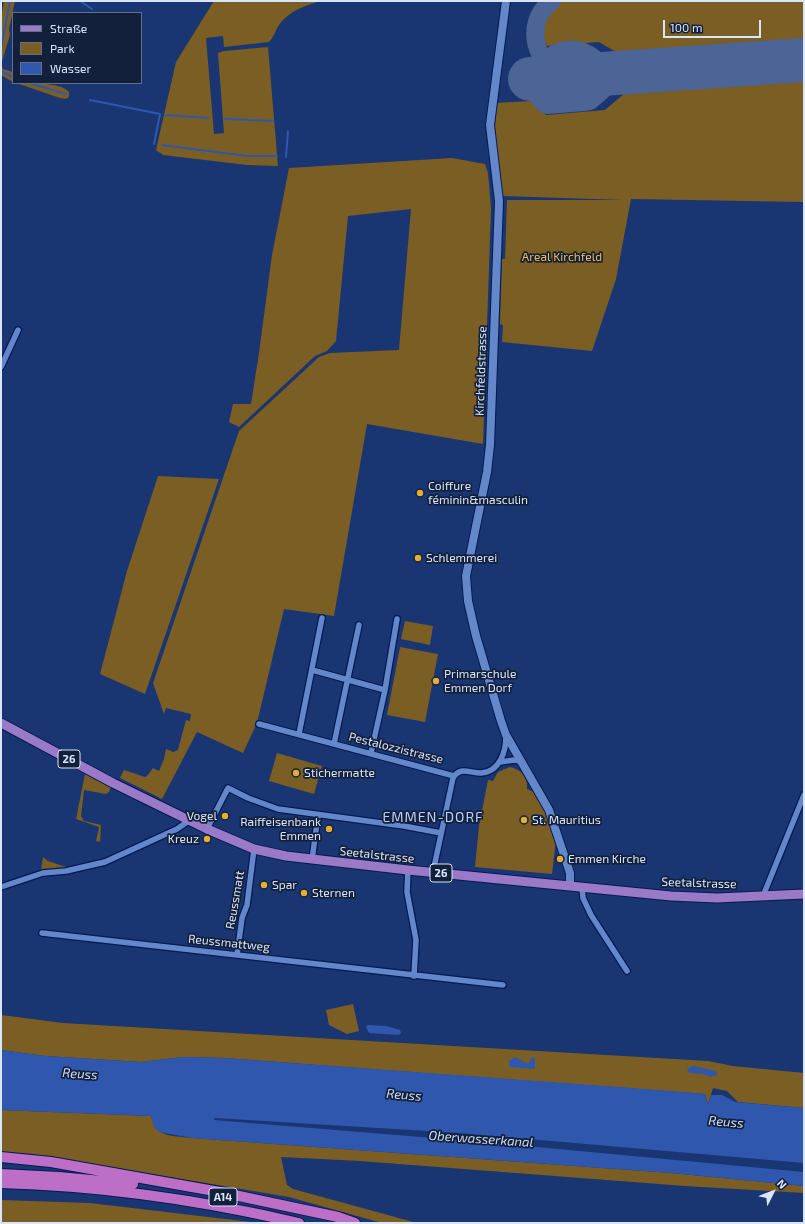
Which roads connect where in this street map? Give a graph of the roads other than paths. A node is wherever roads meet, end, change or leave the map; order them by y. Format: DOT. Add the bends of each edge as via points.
graph roads {
  1 [pos="506,1"];
  2 [pos="18,330"];
  3 [pos="1,367"];
  4 [pos="322,618"];
  5 [pos="397,619"];
  6 [pos="359,625"];
  7 [pos="312,670"];
  8 [pos="348,680"];
  9 [pos="385,690"];
  10 [pos="1,723"];
  11 [pos="259,724"];
  12 [pos="299,734"];
  13 [pos="506,735"];
  14 [pos="334,744"];
  15 [pos="371,753"];
  16 [pos="521,761"];
  17 [pos="500,762"];
  18 [pos="454,776"];
  19 [pos="804,795"];
  20 [pos="802,805"];
  21 [pos="318,815"];
  22 [pos="190,820"];
  23 [pos="207,829"];
  24 [pos="441,833"];
  25 [pos="254,849"];
  26 [pos="312,860"];
  27 [pos="408,870"];
  28 [pos="433,872"];
  29 [pos="570,886"];
  30 [pos="1,887"];
  31 [pos="582,887"];
  32 [pos="804,894"];
  33 [pos="763,896"];
  34 [pos="42,932"];
  35 [pos="237,955"];
  36 [pos="627,971"];
  37 [pos="414,976"];
  38 [pos="503,985"];
  39 [pos="1,1157"];
  40 [pos="1,1174"];
  41 [pos="1,1183"];
  42 [pos="299,1223"];
  43 [pos="341,1223"];
  44 [pos="355,1223"];
  1 -- 13 [label="street, Kirchfeldstrasse" via="490,125 499,201 490,445 466,576 468,601 476,636"];
  2 -- 3 [label="street"];
  4 -- 7 [label="street"];
  5 -- 9 [label="street"];
  6 -- 8 [label="street"];
  7 -- 8 [label="street"];
  7 -- 12 [label="street"];
  8 -- 9 [label="street"];
  8 -- 14 [label="street"];
  9 -- 15 [label="street"];
  10 -- 22 [label="main road, Seetalstrasse / 26" via="113,783"];
  11 -- 12 [label="street, Pestalozzistrasse"];
  12 -- 14 [label="street, Pestalozzistrasse"];
  13 -- 16 [label="street, Kirchfeldstrasse"];
  13 -- 17 [label="street, Kirchfeldstrasse" via="506,748"];
  14 -- 15 [label="street, Pestalozzistrasse"];
  15 -- 18 [label="street, Pestalozzistrasse"];
  16 -- 17 [label="street"];
  16 -- 29 [label="street, Kirchfeldstrasse" via="550,810 570,873"];
  17 -- 18 [label="street" via="487,771 463,770"];
  18 -- 24 [label="street, Pestalozzistrasse"];
  19 -- 20 [label="street"];
  20 -- 33 [label="street"];
  21 -- 23 [label="street" via="274,808 228,788"];
  21 -- 24 [label="street"];
  21 -- 26 [label="street"];
  22 -- 23 [label="main road, Seetalstrasse / 26"];
  22 -- 30 [label="street" via="177,829 105,862 43,873"];
  23 -- 25 [label="main road, Seetalstrasse / 26"];
  24 -- 28 [label="street, Pestalozzistrasse"];
  25 -- 26 [label="main road, Seetalstrasse / 26"];
  25 -- 35 [label="street, Reussmatt"];
  26 -- 27 [label="main road, Seetalstrasse / 26"];
  27 -- 28 [label="main road, Seetalstrasse / 26"];
  27 -- 37 [label="street" via="407,892 416,940"];
  28 -- 29 [label="main road, Seetalstrasse / 26"];
  29 -- 31 [label="main road, Seetalstrasse / 26"];
  31 -- 33 [label="main road, Seetalstrasse / 26" via="695,897"];
  31 -- 36 [label="street" via="583,898 591,915"];
  32 -- 33 [label="main road, Seetalstrasse / 26"];
  34 -- 35 [label="street, Reussmattweg"];
  35 -- 37 [label="street, Reussmattweg"];
  37 -- 38 [label="street, Reussmattweg"];
  39 -- 44 [label="highway, A14" via="51,1162 220,1192 338,1217"];
  40 -- 43 [label="highway, A14" via="59,1176 153,1186 254,1203"];
  41 -- 42 [label="highway, A14" via="142,1194"];
}
